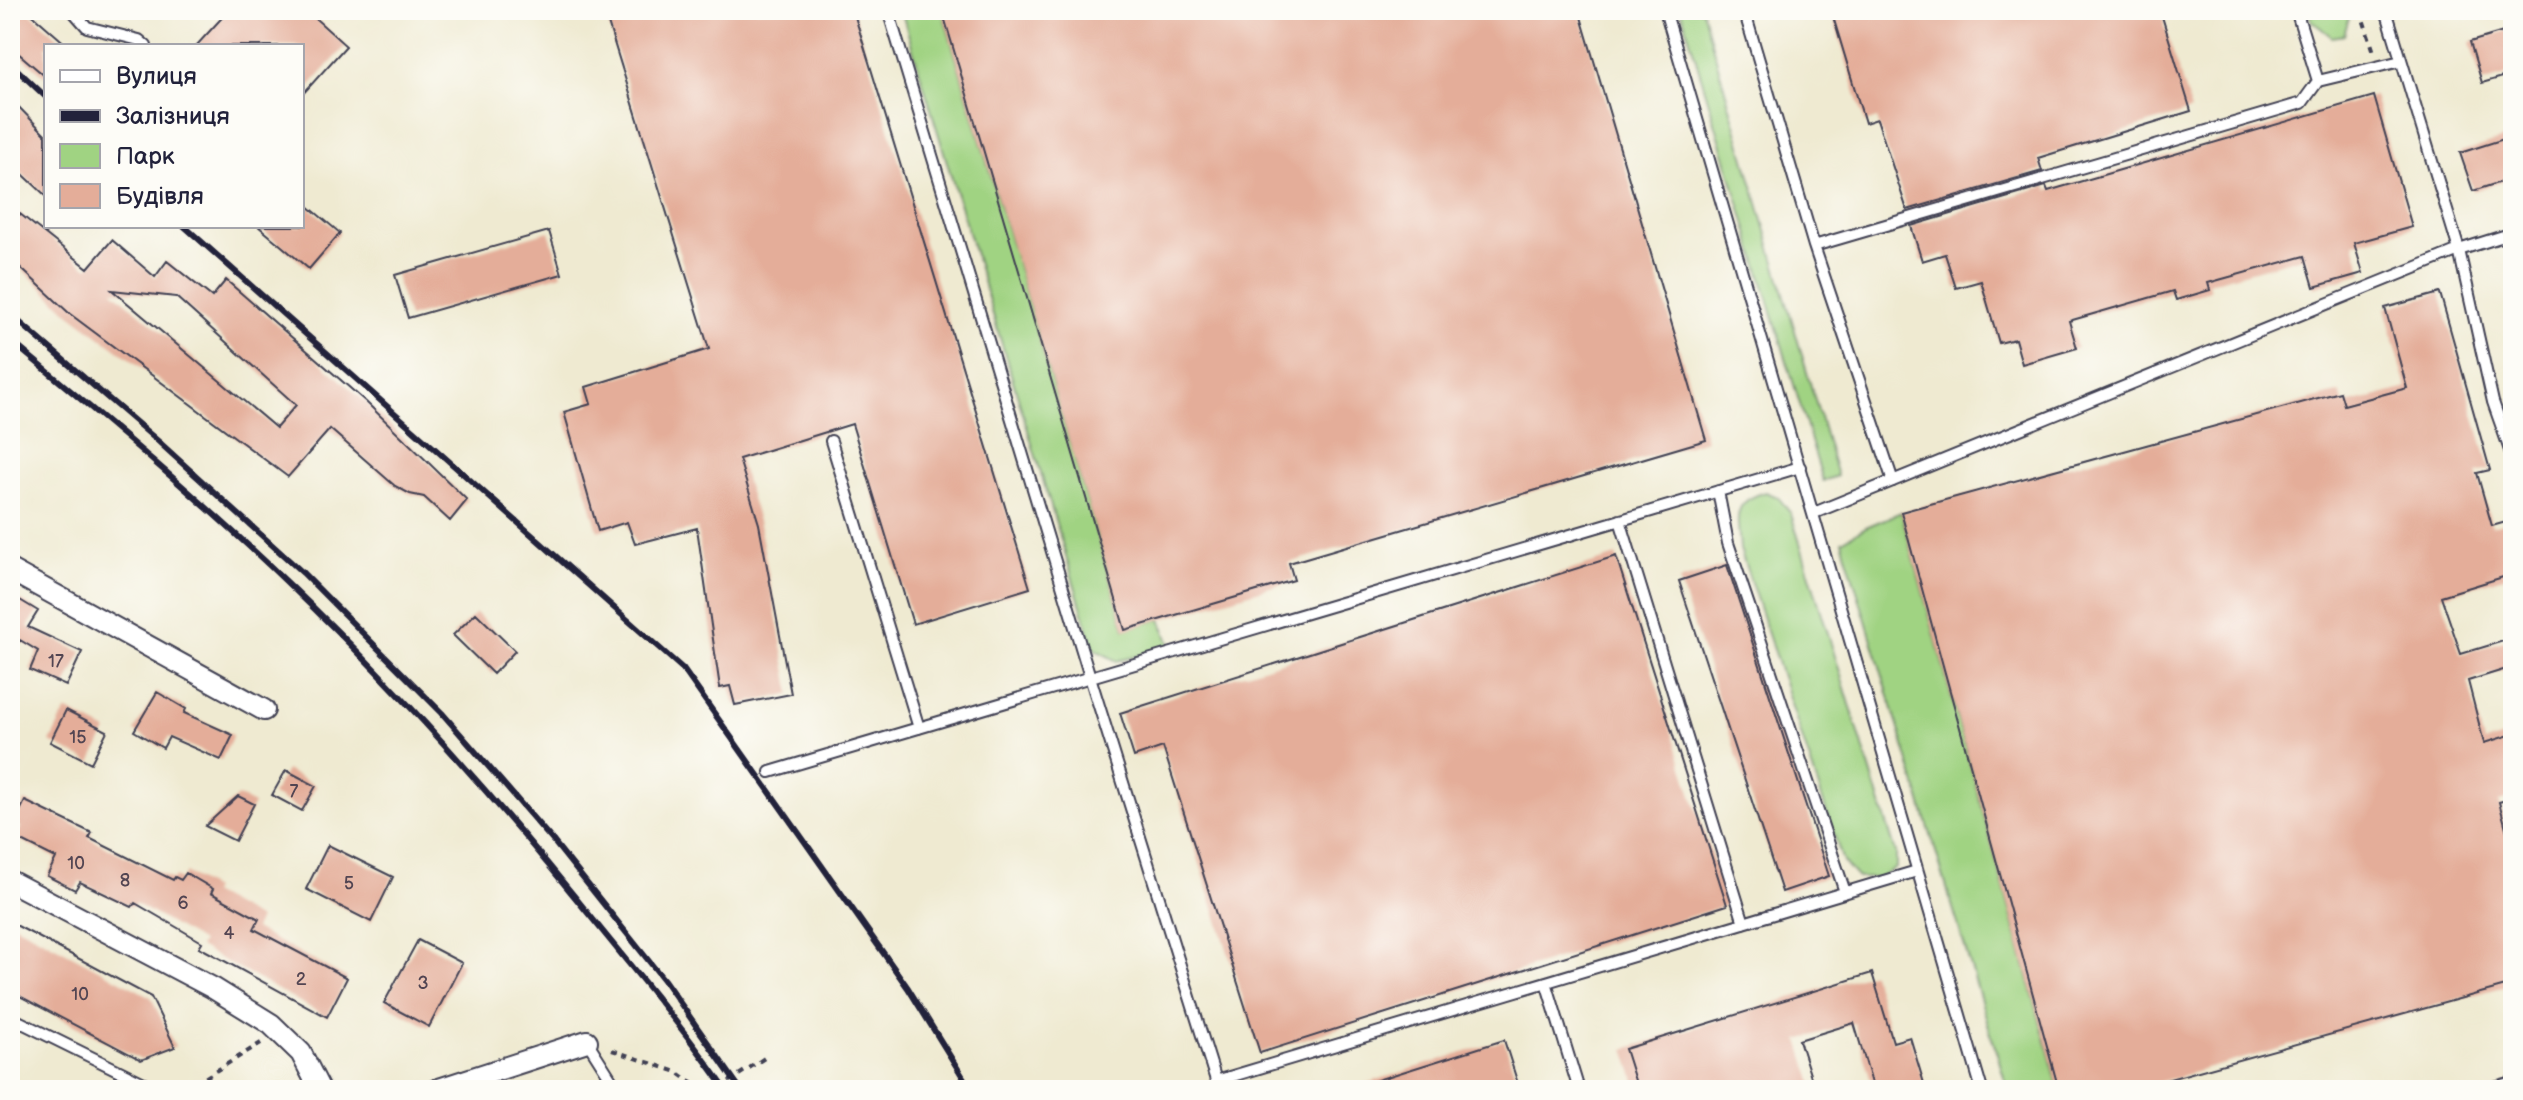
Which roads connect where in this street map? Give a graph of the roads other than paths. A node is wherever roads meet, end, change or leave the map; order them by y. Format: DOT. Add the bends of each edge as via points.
graph roads {
  1 [pos="72,10"];
  2 [pos="888,10"];
  3 [pos="1665,10"];
  4 [pos="1744,10"];
  5 [pos="2296,10"];
  6 [pos="2386,10"];
  7 [pos="144,44"];
  8 [pos="2401,61"];
  9 [pos="2318,81"];
  10 [pos="2513,233"];
  11 [pos="1814,246"];
  12 [pos="2459,250"];
  13 [pos="831,441"];
  14 [pos="2513,459"];
  15 [pos="1800,467"];
  16 [pos="1893,481"];
  17 [pos="1718,491"];
  18 [pos="1814,513"];
  19 [pos="1620,520"];
  20 [pos="10,570"];
  21 [pos="1090,677"];
  22 [pos="264,710"];
  23 [pos="919,728"];
  24 [pos="770,772"];
  25 [pos="1917,871"];
  26 [pos="10,881"];
  27 [pos="1845,892"];
  28 [pos="1744,923"];
  29 [pos="1546,982"];
  30 [pos="10,1017"];
  31 [pos="587,1041"];
  32 [pos="2513,1082"];
  33 [pos="1218,1086"];
  34 [pos="158,1090"];
  35 [pos="320,1090"];
  36 [pos="436,1090"];
  37 [pos="618,1090"];
  38 [pos="1579,1090"];
  39 [pos="1982,1090"];
  40 [pos="2483,1090"];
  1 -- 7 [label="lane" via="87,27"];
  2 -- 21 [label="lane"];
  3 -- 15 [label="lane"];
  4 -- 11 [label="lane"];
  5 -- 9 [label="lane"];
  6 -- 8 [label="lane"];
  8 -- 9 [label="lane"];
  8 -- 12 [label="lane"];
  9 -- 11 [label="lane" via="2302,103"];
  10 -- 12 [label="lane"];
  11 -- 16 [label="lane"];
  12 -- 14 [label="lane" via="2493,402"];
  12 -- 16 [label="lane"];
  13 -- 23 [label="lane"];
  15 -- 17 [label="lane"];
  15 -- 18 [label="lane"];
  16 -- 18 [label="lane"];
  17 -- 19 [label="lane"];
  17 -- 27 [label="lane" via="1728,543"];
  18 -- 25 [label="lane"];
  19 -- 21 [label="lane"];
  19 -- 28 [label="lane"];
  20 -- 22 [label="street"];
  21 -- 23 [label="lane"];
  21 -- 33 [label="lane"];
  23 -- 24 [label="lane"];
  25 -- 27 [label="lane"];
  25 -- 39 [label="lane"];
  26 -- 35 [label="street" via="271,1024 301,1053"];
  27 -- 28 [label="lane"];
  28 -- 29 [label="lane"];
  29 -- 33 [label="lane"];
  29 -- 38 [label="lane"];
  30 -- 34 [label="lane"];
  31 -- 36 [label="street"];
  31 -- 37 [label="lane"];
  32 -- 40 [label="lane"];
}
